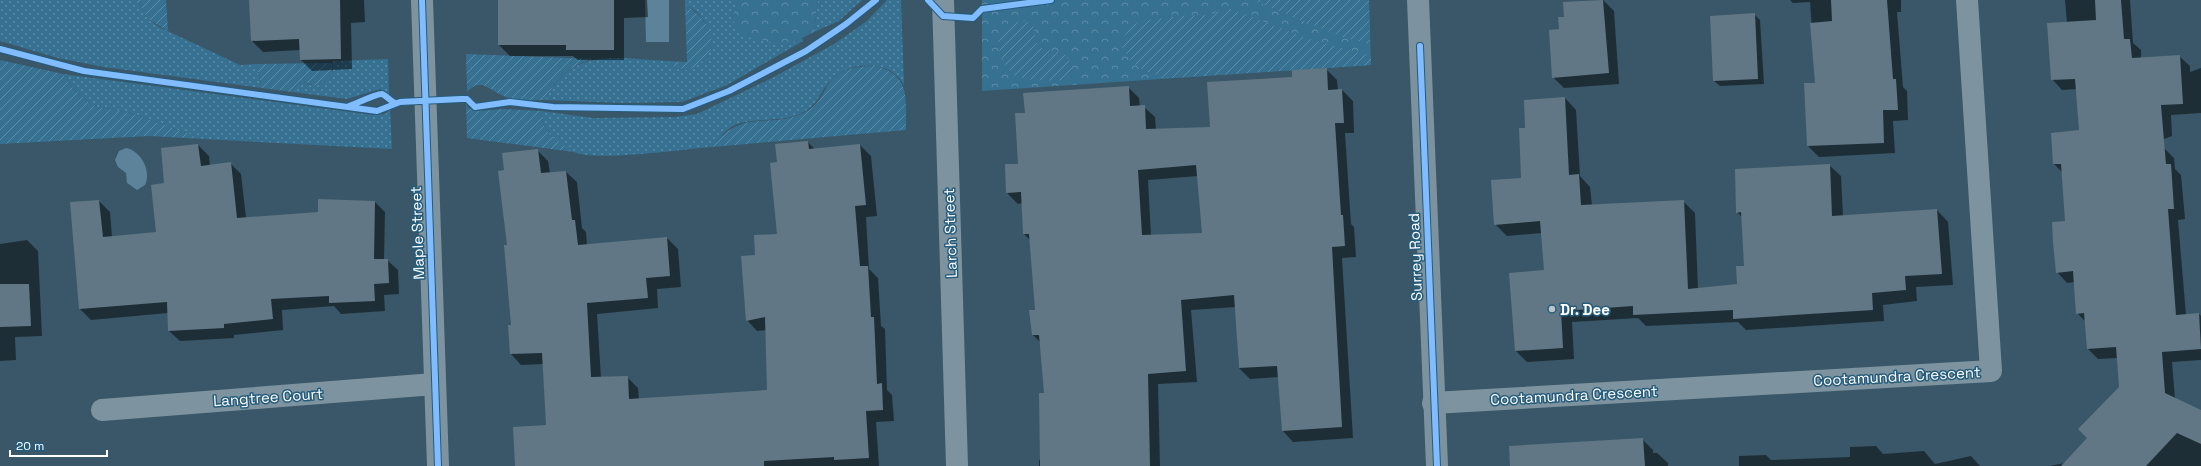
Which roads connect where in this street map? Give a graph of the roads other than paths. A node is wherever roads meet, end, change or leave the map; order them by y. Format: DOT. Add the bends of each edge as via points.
graph roads {
  1 [pos="422,0"];
  2 [pos="943,0"];
  3 [pos="1418,0"];
  4 [pos="1967,0"];
  5 [pos="434,384"];
  6 [pos="1433,403"];
  7 [pos="102,410"];
  8 [pos="438,466"];
  9 [pos="957,466"];
  10 [pos="1436,466"];
  1 -- 5 [label="street, Maple Street"];
  2 -- 9 [label="street, Larch Street"];
  3 -- 6 [label="main road, Surrey Road"];
  4 -- 6 [label="street, Cootamundra Crescent" via="1991,371"];
  5 -- 7 [label="street, Langtree Court"];
  5 -- 8 [label="street, Maple Street"];
  6 -- 10 [label="main road, Surrey Road"];
}
